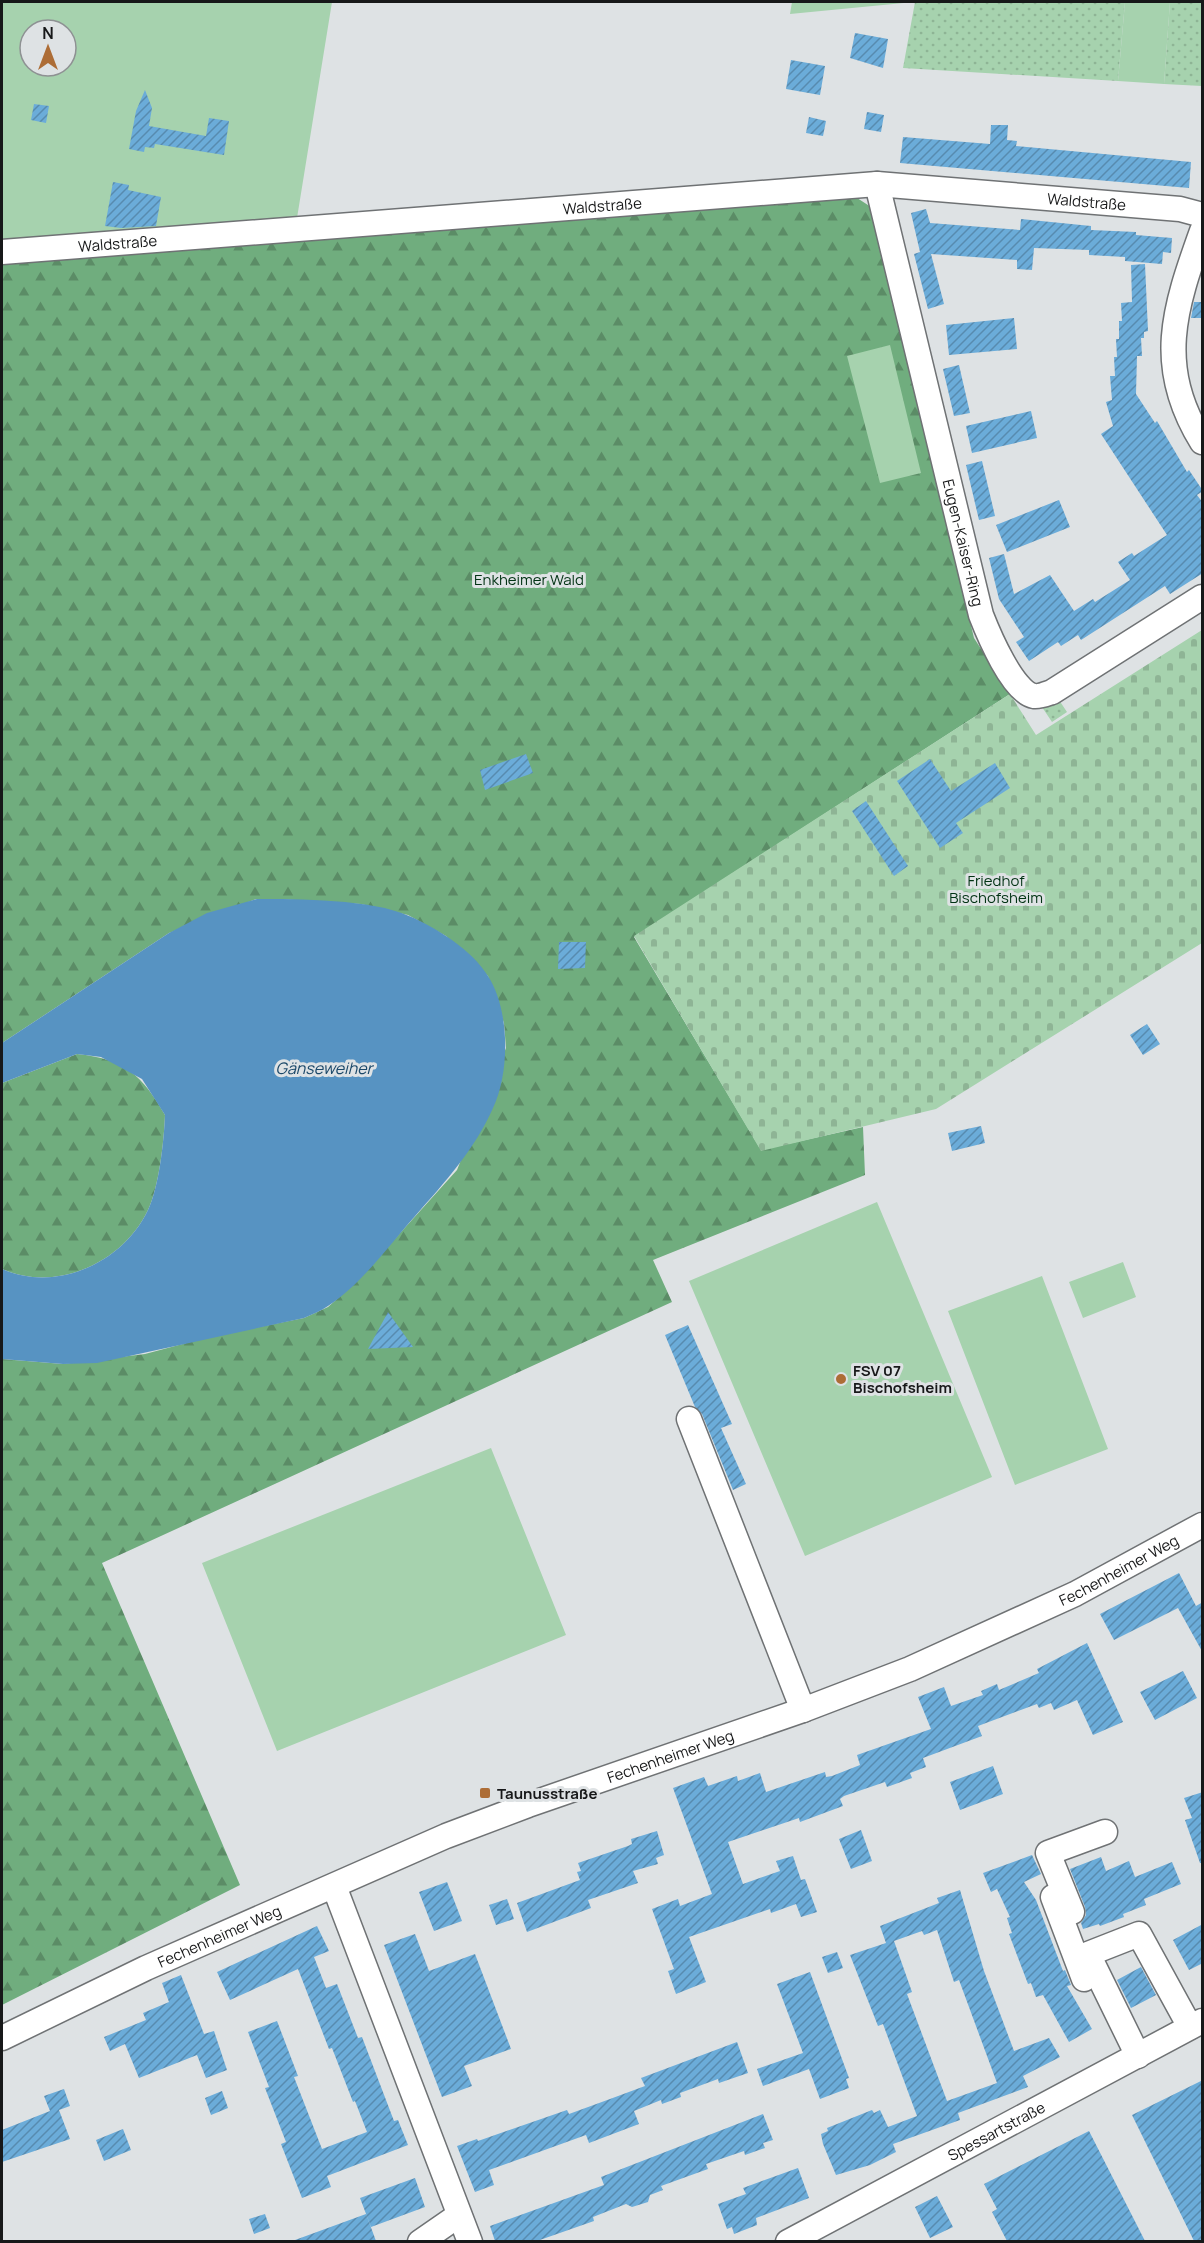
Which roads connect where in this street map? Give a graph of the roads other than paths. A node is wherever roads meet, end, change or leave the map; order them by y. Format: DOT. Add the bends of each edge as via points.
graph roads {
  1 [pos="877,184"];
  2 [pos="1203,215"];
  3 [pos="1203,231"];
  4 [pos="2,252"];
  5 [pos="1203,442"];
  6 [pos="1203,597"];
  7 [pos="689,1419"];
  8 [pos="1203,1525"];
  9 [pos="803,1710"];
  10 [pos="1105,1832"];
  11 [pos="333,1886"];
  12 [pos="1053,1897"];
  13 [pos="1088,1953"];
  14 [pos="1196,2024"];
  15 [pos="2,2038"];
  16 [pos="1131,2059"];
  17 [pos="459,2216"];
  18 [pos="420,2241"];
  19 [pos="470,2241"];
  20 [pos="788,2241"];
  1 -- 2 [label="street, Waldstraße" via="1180,209"];
  1 -- 4 [label="street, Waldstraße"];
  1 -- 6 [label="street, Eugen-Kaiser-Ring" via="981,615 1016,682 1034,696 1052,692"];
  3 -- 5 [label="street" via="1176,306 1172,343 1180,400"];
  7 -- 9 [label="street"];
  8 -- 9 [label="street, Fechenheimer Weg" via="1075,1594 900,1673"];
  9 -- 11 [label="street, Fechenheimer Weg" via="528,1805"];
  10 -- 13 [label="street" via="1048,1853"];
  11 -- 15 [label="street, Fechenheimer Weg" via="146,1968"];
  11 -- 17 [label="street"];
  12 -- 16 [label="street" via="1088,1990"];
  13 -- 14 [label="street" via="1139,1934"];
  13 -- 16 [label="street"];
  14 -- 16 [label="street, Spessartstraße"];
  16 -- 20 [label="street, Spessartstraße"];
  17 -- 18 [label="street"];
  17 -- 19 [label="street"];
}
